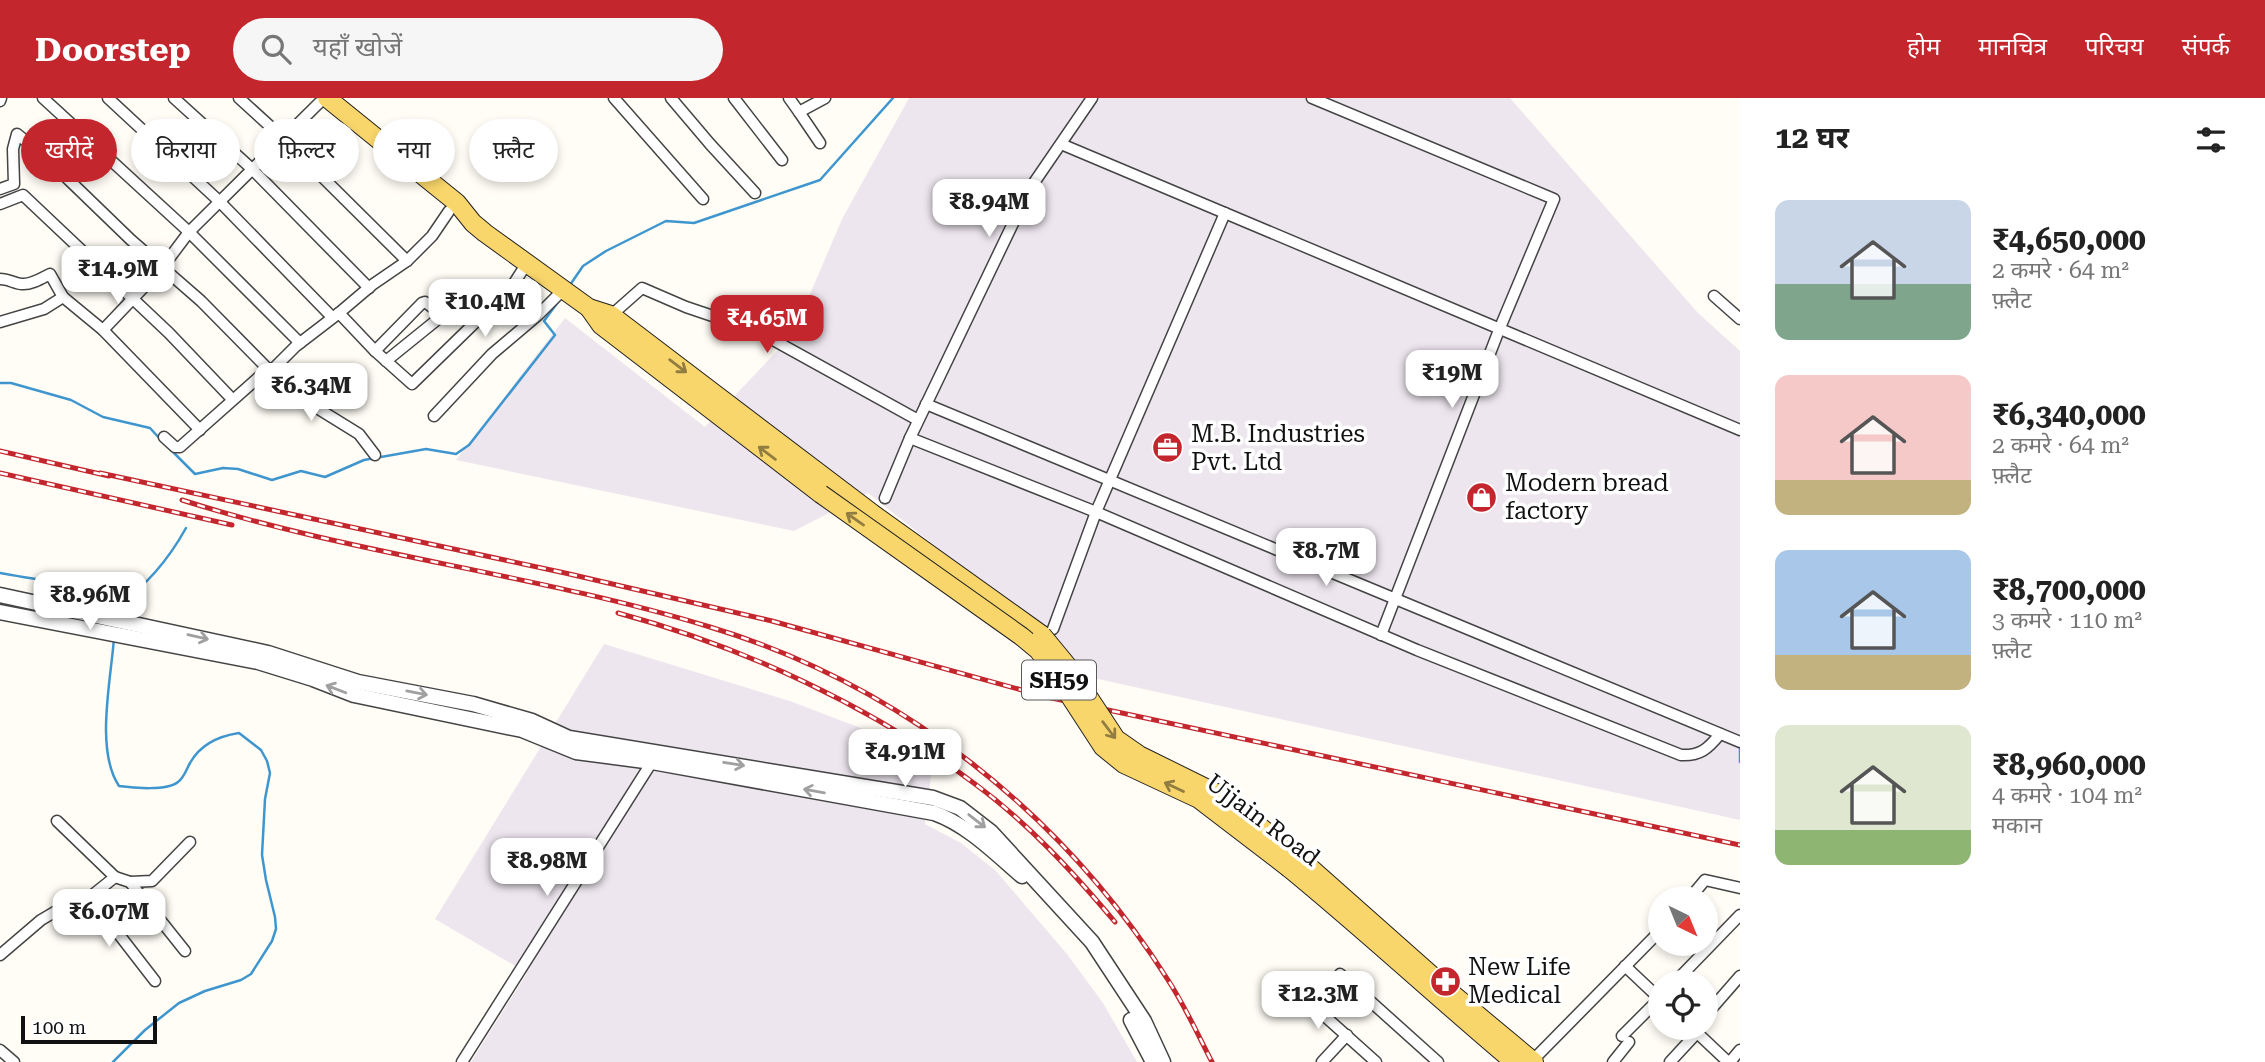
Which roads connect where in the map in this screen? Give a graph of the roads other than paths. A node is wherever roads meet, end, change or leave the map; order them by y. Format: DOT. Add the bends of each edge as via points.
graph roads {
  1 [pos="43,98"];
  2 [pos="108,98"];
  3 [pos="174,98"];
  4 [pos="239,98"];
  5 [pos="614,98"];
  6 [pos="671,98"];
  7 [pos="734,98"];
  8 [pos="789,98"];
  9 [pos="825,98"];
  10 [pos="1092,98"];
  11 [pos="1312,98"];
  12 [pos="320,100"];
  13 [pos="799,112"];
  14 [pos="262,119"];
  15 [pos="302,119"];
  16 [pos="820,143"];
  17 [pos="1061,144"];
  18 [pos="782,160"];
  19 [pos="252,169"];
  20 [pos="327,182"];
  21 [pos="0,189"];
  22 [pos="755,192"];
  23 [pos="703,200"];
  24 [pos="219,201"];
  25 [pos="0,204"];
  26 [pos="449,211"];
  27 [pos="1225,213"];
  28 [pos="473,223"];
  29 [pos="189,232"];
  30 [pos="407,261"];
  31 [pos="527,264"];
  32 [pos="162,268"];
  33 [pos="0,279"];
  34 [pos="369,288"];
  35 [pos="564,289"];
  36 [pos="1714,296"];
  37 [pos="63,298"];
  38 [pos="133,299"];
  39 [pos="336,315"];
  40 [pos="1740,319"];
  41 [pos="0,321"];
  42 [pos="613,325"];
  43 [pos="103,330"];
  44 [pos="1499,330"];
  45 [pos="300,343"];
  46 [pos="375,351"];
  47 [pos="386,361"];
  48 [pos="271,368"];
  49 [pos="232,399"];
  50 [pos="926,404"];
  51 [pos="434,416"];
  52 [pos="918,420"];
  53 [pos="200,429"];
  54 [pos="1740,430"];
  55 [pos="163,437"];
  56 [pos="910,438"];
  57 [pos="375,455"];
  58 [pos="1110,480"];
  59 [pos="885,498"];
  60 [pos="1096,512"];
  61 [pos="0,595"];
  62 [pos="1395,600"];
  63 [pos="0,612"];
  64 [pos="1053,629"];
  65 [pos="1381,635"];
  66 [pos="1720,734"];
  67 [pos="1739,741"];
  68 [pos="655,757"];
  69 [pos="57,821"];
  70 [pos="190,842"];
  71 [pos="1293,862"];
  72 [pos="115,877"];
  73 [pos="130,883"];
  74 [pos="1700,886"];
  75 [pos="1740,888"];
  76 [pos="90,897"];
  77 [pos="1740,915"];
  78 [pos="1648,943"];
  79 [pos="2,949"];
  80 [pos="185,951"];
  81 [pos="1625,966"];
  82 [pos="1687,970"];
  83 [pos="1420,973"];
  84 [pos="1340,974"];
  85 [pos="1740,976"];
  86 [pos="155,981"];
  87 [pos="1648,987"];
  88 [pos="1718,1001"];
  89 [pos="1310,1003"];
  90 [pos="1648,1012"];
  91 [pos="1347,1035"];
  92 [pos="1690,1040"];
  93 [pos="1706,1040"];
  94 [pos="0,1050"];
  95 [pos="1740,1050"];
  96 [pos="14,1062"];
  97 [pos="462,1062"];
  98 [pos="1153,1062"];
  99 [pos="1163,1062"];
  100 [pos="1321,1062"];
  101 [pos="1376,1062"];
  102 [pos="1438,1062"];
  103 [pos="1527,1062"];
  104 [pos="1613,1062"];
  105 [pos="1670,1062"];
  106 [pos="1729,1062"];
  1 -- 29 [label="street"];
  2 -- 24 [label="street"];
  3 -- 19 [label="street"];
  4 -- 14 [label="street"];
  5 -- 23 [label="street"];
  6 -- 22 [label="street"];
  7 -- 18 [label="street"];
  8 -- 13 [label="street"];
  9 -- 13 [label="street"];
  10 -- 17 [label="street"];
  11 -- 44 [label="street" via="1554,198"];
  12 -- 15 [label="street"];
  12 -- 26 [label="main road, SH59"];
  12 -- 28 [label="main road, SH59" via="457,204"];
  13 -- 16 [label="street"];
  17 -- 27 [label="street"];
  17 -- 50 [label="street" via="1030,190"];
  19 -- 24 [label="street"];
  19 -- 34 [label="street"];
  20 -- 30 [label="street"];
  21 -- 32 [label="street" via="14,184 17,134"];
  24 -- 29 [label="street"];
  24 -- 39 [label="street"];
  25 -- 38 [label="street" via="23,195"];
  26 -- 28 [label="main road, SH59"];
  26 -- 30 [label="street"];
  27 -- 44 [label="street"];
  27 -- 58 [label="street"];
  28 -- 31 [label="main road, SH59"];
  29 -- 32 [label="street"];
  29 -- 45 [label="street"];
  30 -- 34 [label="street"];
  31 -- 35 [label="main road, SH59"];
  31 -- 47 [label="street" via="502,302 490,308 412,384"];
  32 -- 38 [label="street"];
  32 -- 48 [label="street"];
  33 -- 37 [label="street" via="29,284 50,274"];
  34 -- 39 [label="street"];
  35 -- 42 [label="main road, SH59"];
  35 -- 51 [label="street" via="492,354"];
  36 -- 40 [label="street"];
  37 -- 41 [label="street" via="36,312"];
  37 -- 43 [label="street"];
  38 -- 43 [label="street"];
  38 -- 49 [label="street"];
  39 -- 45 [label="street"];
  39 -- 46 [label="street"];
  42 -- 52 [label="street" via="642,288 757,331"];
  42 -- 71 [label="main road, SH59, one-way, bridge" via="1042,635 1115,739 1220,795"];
  71 -- 42 [label="main road, Ujjain Road / SH59, one-way, bridge" via="1199,799 1124,764 1103,747 1038,650 821,494"];
  43 -- 53 [label="street"];
  44 -- 54 [label="street"];
  44 -- 62 [label="street"];
  45 -- 48 [label="street"];
  46 -- 47 [label="street"];
  46 -- 47 [label="street" via="422,303 440,313"];
  48 -- 49 [label="street"];
  48 -- 57 [label="street" via="317,408 359,434"];
  49 -- 53 [label="street"];
  50 -- 52 [label="street"];
  50 -- 58 [label="street"];
  52 -- 56 [label="street"];
  53 -- 55 [label="street" via="180,447"];
  56 -- 59 [label="street"];
  56 -- 60 [label="street"];
  58 -- 60 [label="street"];
  58 -- 62 [label="street"];
  60 -- 64 [label="street"];
  60 -- 65 [label="street"];
  61 -- 68 [label="street, one-way" via="268,653 358,682 473,704 532,721 569,738"];
  62 -- 65 [label="street"];
  62 -- 66 [label="street"];
  68 -- 63 [label="street, one-way" via="576,752 522,730 354,695 258,662"];
  65 -- 66 [label="street" via="1681,755 1695,756"];
  66 -- 67 [label="street"];
  68 -- 97 [label="street"];
  98 -- 68 [label="street, one-way" via="1089,954 1027,880 951,819"];
  68 -- 99 [label="street, one-way" via="933,798 960,807 991,832 1092,942 1144,1021"];
  69 -- 72 [label="street"];
  70 -- 73 [label="street" via="156,878"];
  71 -- 83 [label="main road, Ujjain Road / SH59" via="1374,939"];
  71 -- 83 [label="main road, Ujjain Road / SH59" via="1402,947"];
  72 -- 73 [label="street"];
  72 -- 76 [label="street"];
  73 -- 80 [label="street"];
  74 -- 75 [label="street" via="1705,880"];
  76 -- 79 [label="street" via="58,909"];
  76 -- 86 [label="street"];
  77 -- 82 [label="street"];
  78 -- 81 [label="street"];
  81 -- 87 [label="street"];
  81 -- 103 [label="street"];
  83 -- 103 [label="main road, Ujjain Road / SH59"];
  84 -- 102 [label="street"];
  85 -- 88 [label="street"];
  89 -- 91 [label="street"];
  90 -- 104 [label="street"];
  91 -- 100 [label="street"];
  91 -- 101 [label="street"];
  92 -- 105 [label="street"];
  93 -- 106 [label="street"];
  94 -- 96 [label="street"];
  95 -- 106 [label="street"];
}
